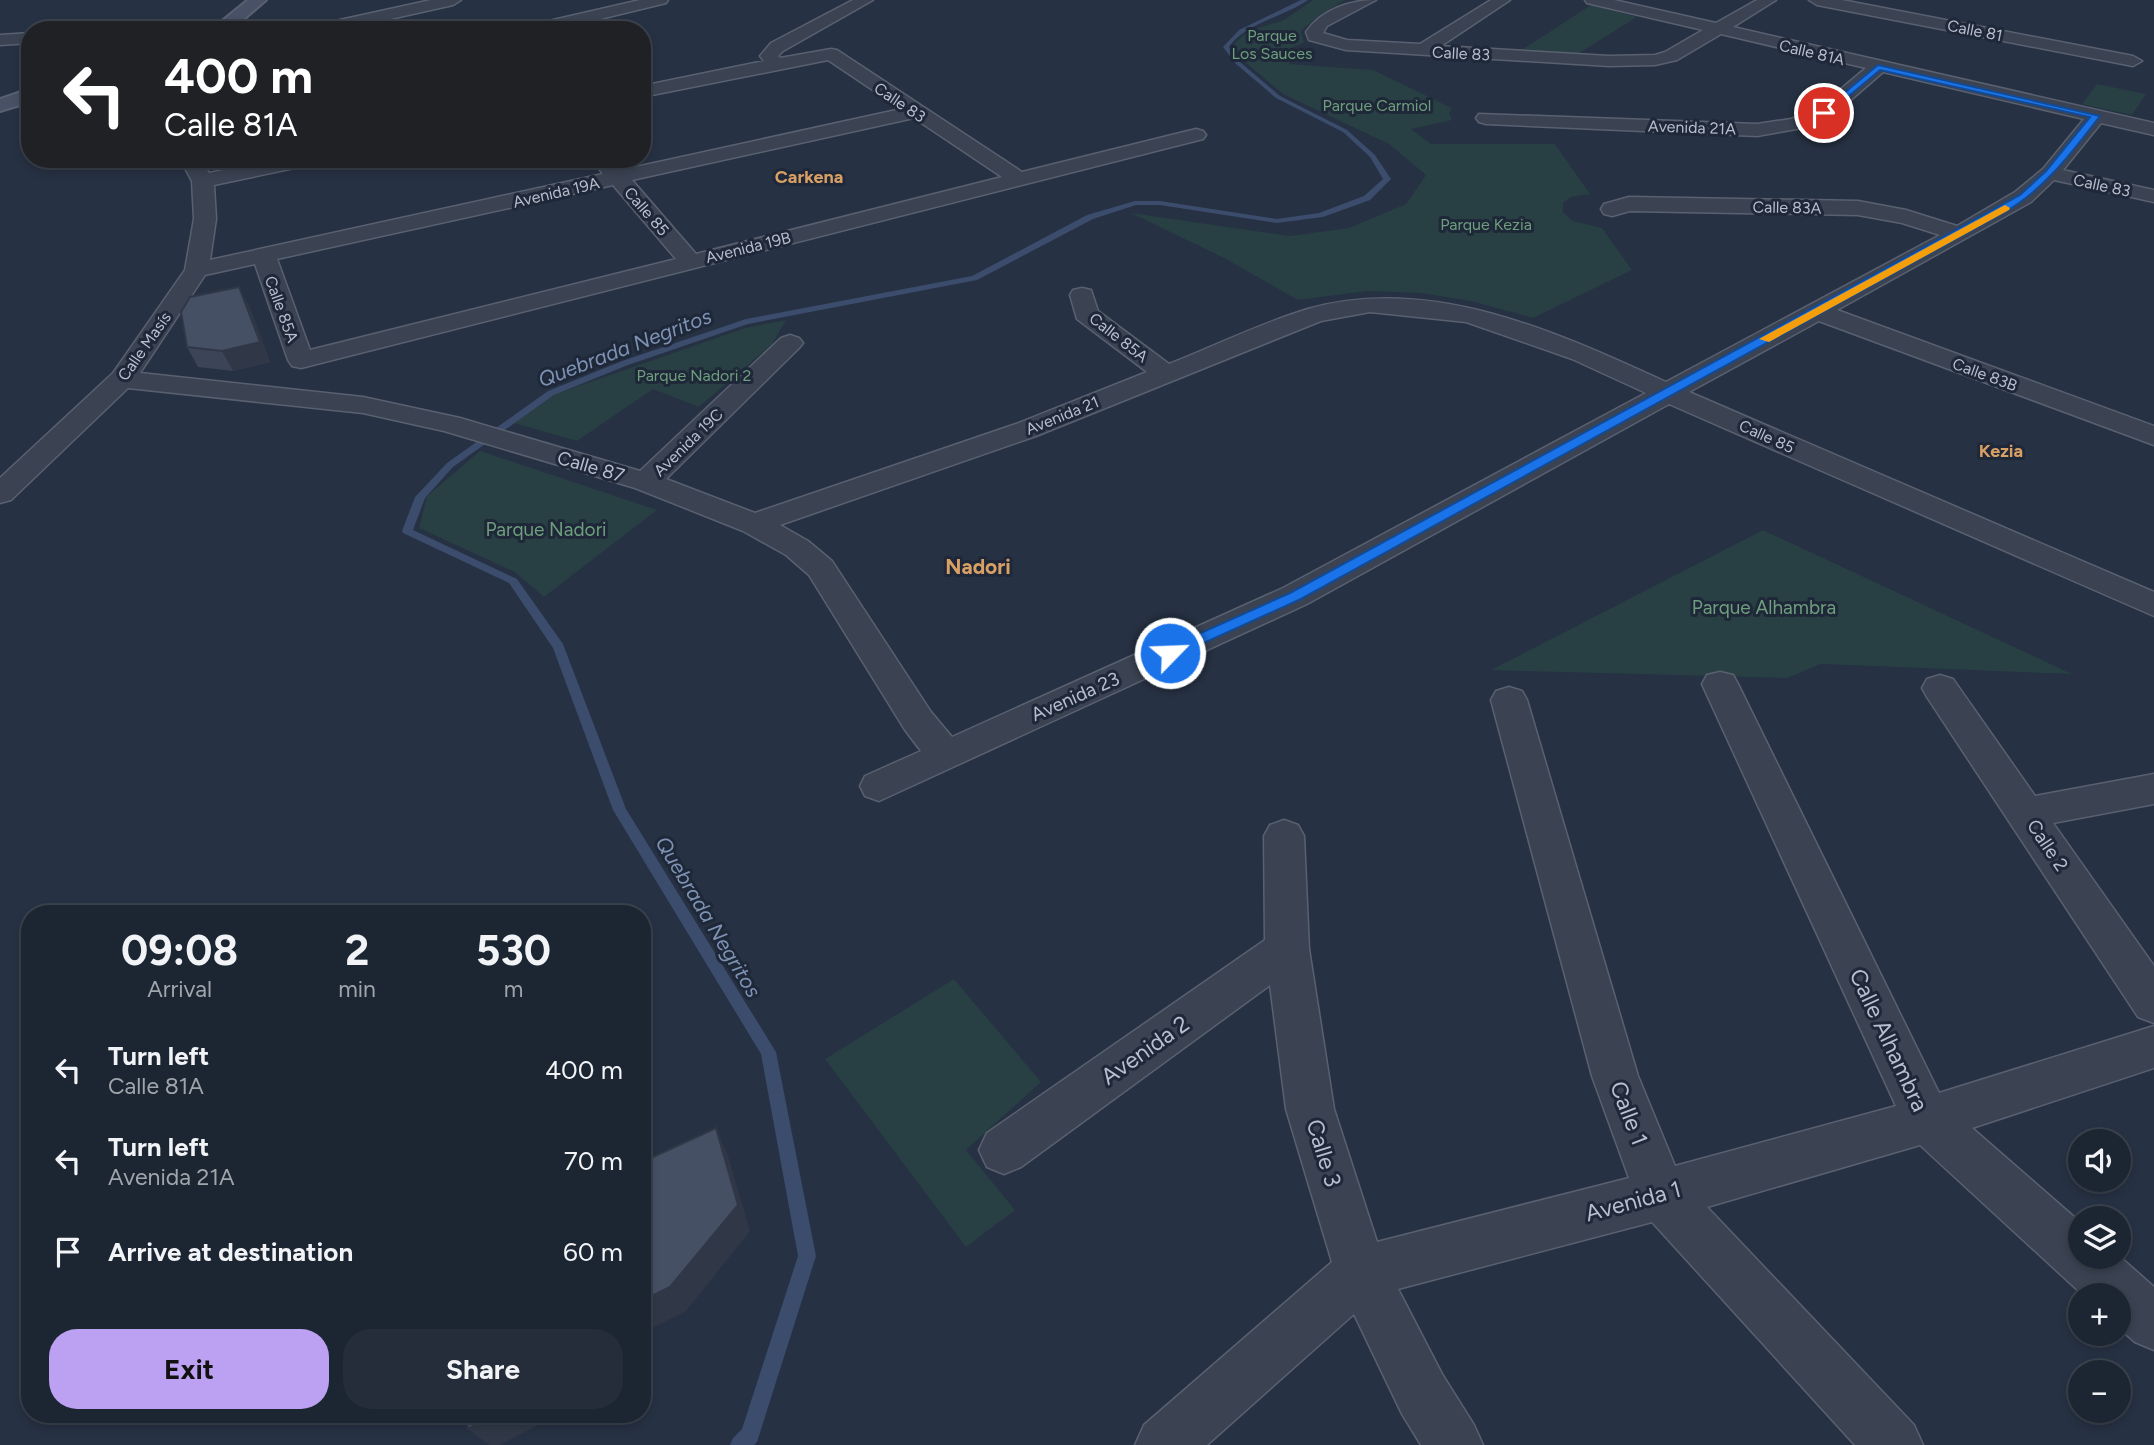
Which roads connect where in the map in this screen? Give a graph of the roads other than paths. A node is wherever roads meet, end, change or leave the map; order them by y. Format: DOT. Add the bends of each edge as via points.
graph roads {
  1 [pos="258,0"];
  2 [pos="453,0"];
  3 [pos="660,0"];
  4 [pos="865,0"];
  5 [pos="1367,0"];
  6 [pos="1503,0"];
  7 [pos="1593,0"];
  8 [pos="1768,0"];
  9 [pos="1817,0"];
  10 [pos="231,21"];
  11 [pos="358,21"];
  12 [pos="571,21"];
  13 [pos="1717,30"];
  14 [pos="21,39"];
  15 [pos="0,40"];
  16 [pos="1422,51"];
  17 [pos="2133,61"];
  18 [pos="776,64"];
  19 [pos="1878,67"];
  20 [pos="21,86"];
  21 [pos="0,90"];
  22 [pos="651,90"];
  23 [pos="21,96"];
  24 [pos="0,97"];
  25 [pos="21,98"];
  26 [pos="0,105"];
  27 [pos="914,112"];
  28 [pos="2096,116"];
  29 [pos="1486,118"];
  30 [pos="2154,129"];
  31 [pos="1196,135"];
  32 [pos="195,168"];
  33 [pos="265,168"];
  34 [pos="610,168"];
  35 [pos="2049,173"];
  36 [pos="618,178"];
  37 [pos="1018,179"];
  38 [pos="202,181"];
  39 [pos="2154,196"];
  40 [pos="1612,209"];
  41 [pos="1959,234"];
  42 [pos="264,257"];
  43 [pos="691,262"];
  44 [pos="197,270"];
  45 [pos="1082,295"];
  46 [pos="1370,305"];
  47 [pos="1816,311"];
  48 [pos="790,343"];
  49 [pos="301,360"];
  50 [pos="1165,373"];
  51 [pos="122,379"];
  52 [pos="1667,393"];
  53 [pos="2154,436"];
  54 [pos="646,482"];
  55 [pos="0,494"];
  56 [pos="754,524"];
  57 [pos="2154,605"];
  58 [pos="1720,684"];
  59 [pos="1940,688"];
  60 [pos="1509,700"];
  61 [pos="945,755"];
  62 [pos="879,786"];
  63 [pos="2154,789"];
  64 [pos="2026,813"];
  65 [pos="1284,836"];
  66 [pos="1287,949"];
  67 [pos="2154,1003"];
  68 [pos="2154,1047"];
  69 [pos="1927,1120"];
  70 [pos="1004,1150"];
  71 [pos="1661,1195"];
  72 [pos="1361,1272"];
  73 [pos="2154,1323"];
  74 [pos="1164,1445"];
  75 [pos="1454,1445"];
  76 [pos="1894,1445"];
  1 -- 10 [label="street"];
  2 -- 11 [label="street"];
  3 -- 12 [label="street"];
  4 -- 18 [label="street" via="777,47 769,56"];
  5 -- 16 [label="street, Calle 83" via="1321,23 1315,36 1346,45"];
  6 -- 16 [label="street"];
  7 -- 13 [label="street, Calle 81A"];
  8 -- 13 [label="street"];
  9 -- 17 [label="street, Calle 81"];
  13 -- 16 [label="street, Calle 83" via="1655,60"];
  13 -- 19 [label="street, Calle 81A"];
  14 -- 15 [label="street"];
  18 -- 22 [label="street, Calle 83"];
  18 -- 27 [label="street, Calle 83" via="831,54"];
  19 -- 28 [label="street, Calle 81A"];
  19 -- 29 [label="street, Avenida 21A" via="1824,113 1795,124 1757,130"];
  20 -- 21 [label="street"];
  23 -- 24 [label="street"];
  25 -- 26 [label="street"];
  27 -- 36 [label="street, Avenida 19A"];
  27 -- 37 [label="street, Calle 83"];
  28 -- 30 [label="street, Calle 81A"];
  28 -- 35 [label="street, Avenida 23"];
  31 -- 37 [label="street, Avenida 19B"];
  32 -- 38 [label="street, Calle Masís"];
  33 -- 38 [label="street"];
  34 -- 36 [label="street, Calle 85"];
  35 -- 39 [label="street, Calle 83"];
  35 -- 41 [label="street, Avenida 23" via="2023,197"];
  36 -- 42 [label="street, Avenida 19A"];
  36 -- 43 [label="street, Calle 85"];
  37 -- 43 [label="street, Avenida 19B"];
  38 -- 44 [label="street, Calle Masís" via="205,219"];
  40 -- 41 [label="street, Calle 83A" via="1629,204 1858,208"];
  41 -- 47 [label="street, Avenida 23"];
  42 -- 44 [label="street, Avenida 19A"];
  42 -- 49 [label="street, Calle 85A"];
  43 -- 49 [label="street, Avenida 19B"];
  44 -- 51 [label="street, Calle Masís"];
  45 -- 50 [label="street, Calle 85A" via="1086,314"];
  46 -- 50 [label="street, Avenida 21" via="1315,315"];
  46 -- 52 [label="street, Calle 85" via="1470,315 1581,353"];
  47 -- 52 [label="street, Avenida 23"];
  47 -- 53 [label="street, Calle 83B"];
  48 -- 54 [label="street, Avenida 19C"];
  50 -- 56 [label="street, Avenida 21" via="1026,430"];
  51 -- 54 [label="street, Calle 87" via="363,405 450,424"];
  51 -- 55 [label="street, Calle Masís"];
  52 -- 57 [label="street, Calle 85"];
  52 -- 61 [label="street, Avenida 23" via="1296,596"];
  54 -- 56 [label="street, Calle 87"];
  56 -- 61 [label="street, Calle 87" via="797,548 821,568 918,721"];
  58 -- 69 [label="street, Calle Alhambra"];
  59 -- 64 [label="street, Calle 2"];
  60 -- 71 [label="street, Calle 1" via="1615,1076"];
  61 -- 62 [label="street, Avenida 23"];
  63 -- 64 [label="street"];
  64 -- 67 [label="street, Calle 2"];
  65 -- 66 [label="street, Calle 3"];
  66 -- 70 [label="street, Avenida 2"];
  66 -- 72 [label="street, Calle 3" via="1310,1108"];
  68 -- 69 [label="street, Avenida 1"];
  69 -- 71 [label="street, Avenida 1"];
  69 -- 73 [label="street, Calle Alhambra"];
  71 -- 72 [label="street, Avenida 1"];
  71 -- 76 [label="street, Calle 1"];
  72 -- 74 [label="street, Avenida 1"];
  72 -- 75 [label="street, Calle 3" via="1422,1394"];
}
